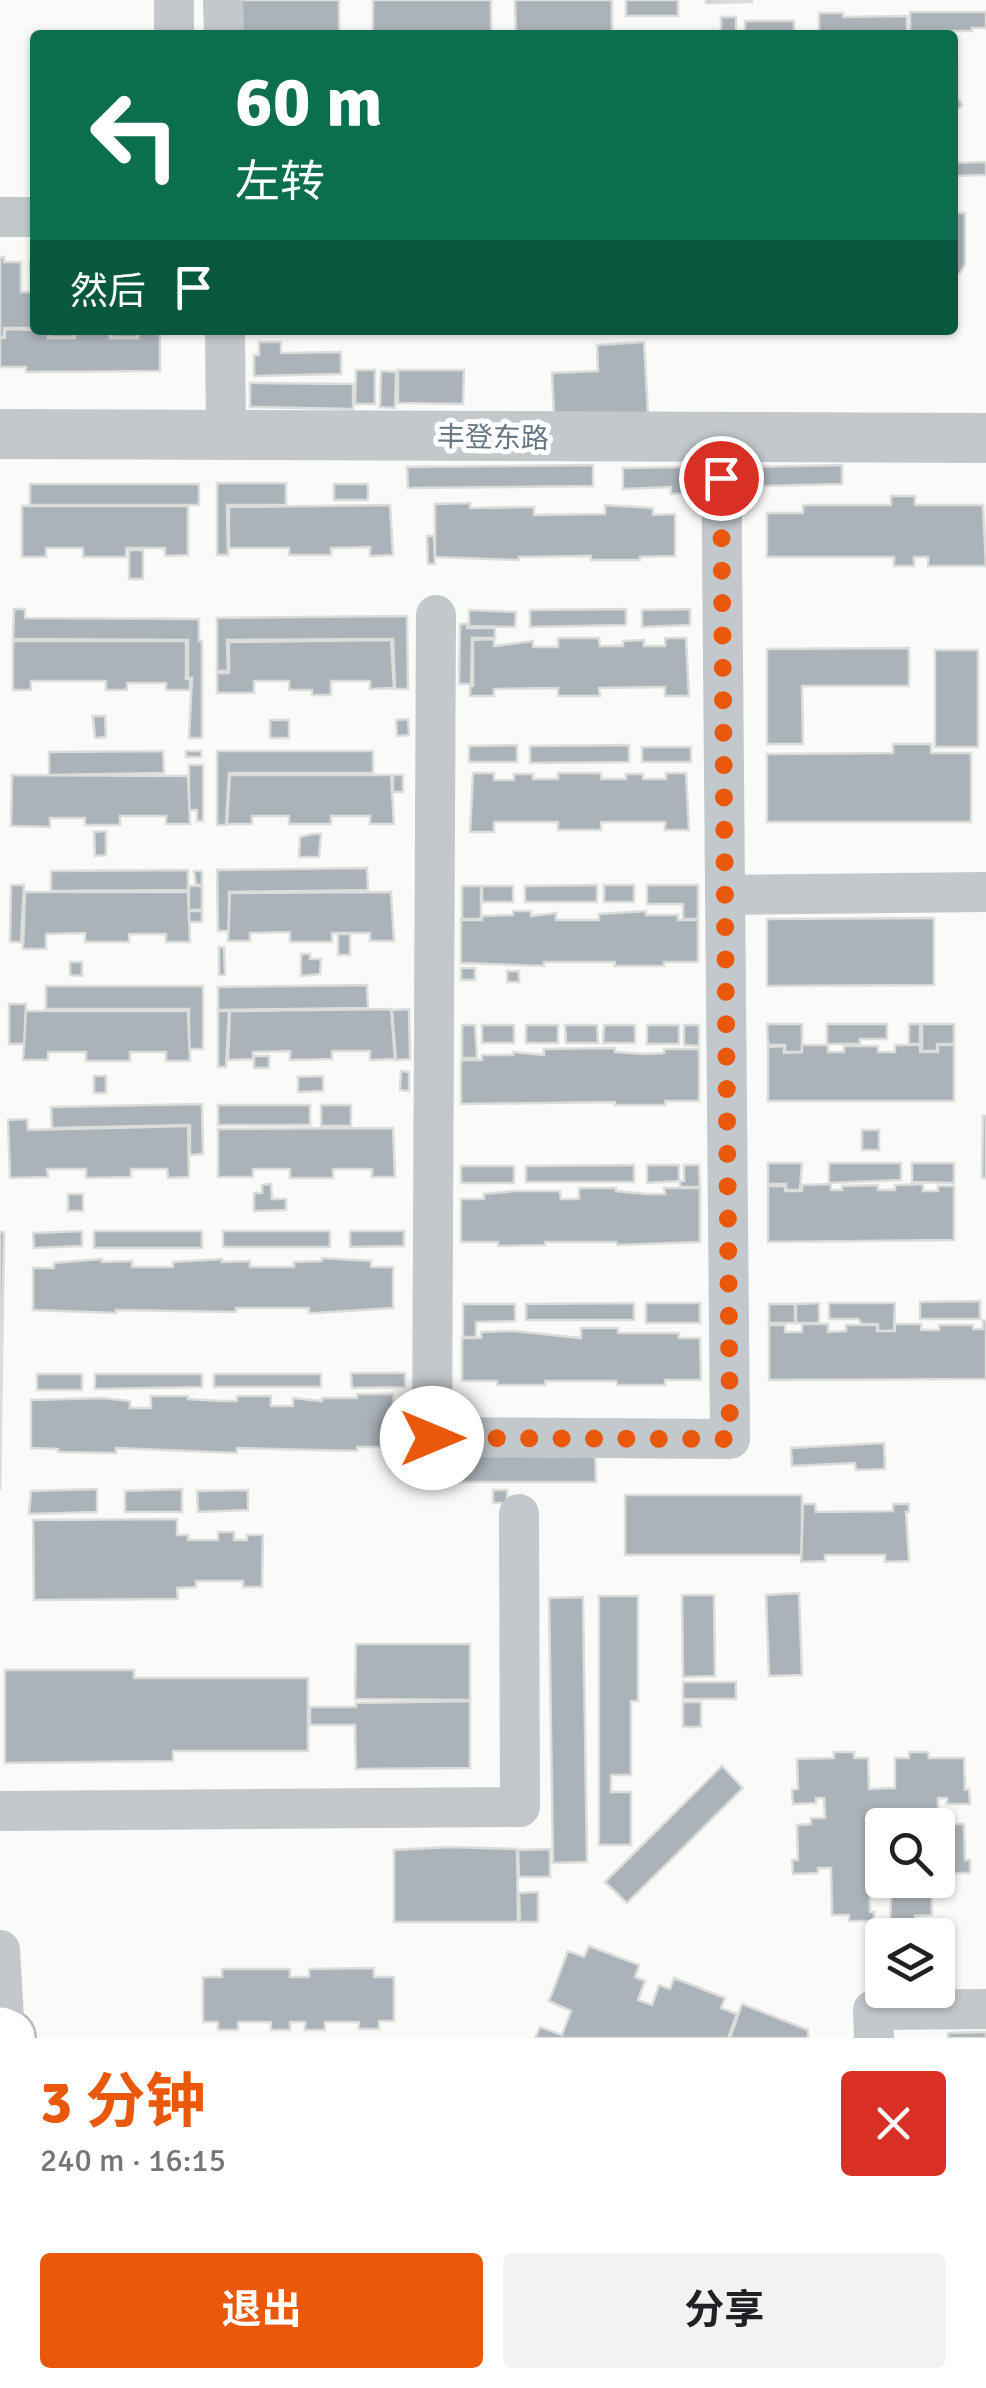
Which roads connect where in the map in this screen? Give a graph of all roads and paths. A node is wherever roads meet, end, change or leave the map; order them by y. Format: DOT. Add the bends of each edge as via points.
graph roads {
  1 [pos="174,0"];
  2 [pos="224,0"];
  3 [pos="174,30"];
  4 [pos="224,30"];
  5 [pos="0,217"];
  6 [pos="30,217"];
  7 [pos="225,335"];
  8 [pos="0,434"];
  9 [pos="226,434"];
  10 [pos="986,438"];
  11 [pos="720,440"];
  12 [pos="436,614"];
  13 [pos="986,892"];
  14 [pos="725,895"];
  15 [pos="519,1514"];
  16 [pos="0,1811"];
  17 [pos="0,1950"];
  18 [pos="986,2009"];
  19 [pos="4,2037"];
  20 [pos="874,2038"];
  1 -- 3 [label="street"];
  2 -- 4 [label="street"];
  5 -- 6 [label="street"];
  7 -- 9 [label="street"];
  8 -- 9 [label="street, 丰登东路"];
  9 -- 11 [label="street, 丰登东路"];
  10 -- 11 [label="street, 丰登东路"];
  11 -- 14 [label="street"];
  12 -- 14 [label="street" via="432,1438 730,1439"];
  13 -- 14 [label="street"];
  15 -- 16 [label="street" via="520,1806"];
  17 -- 19 [label="street"];
  18 -- 20 [label="street" via="873,2010"];
}
